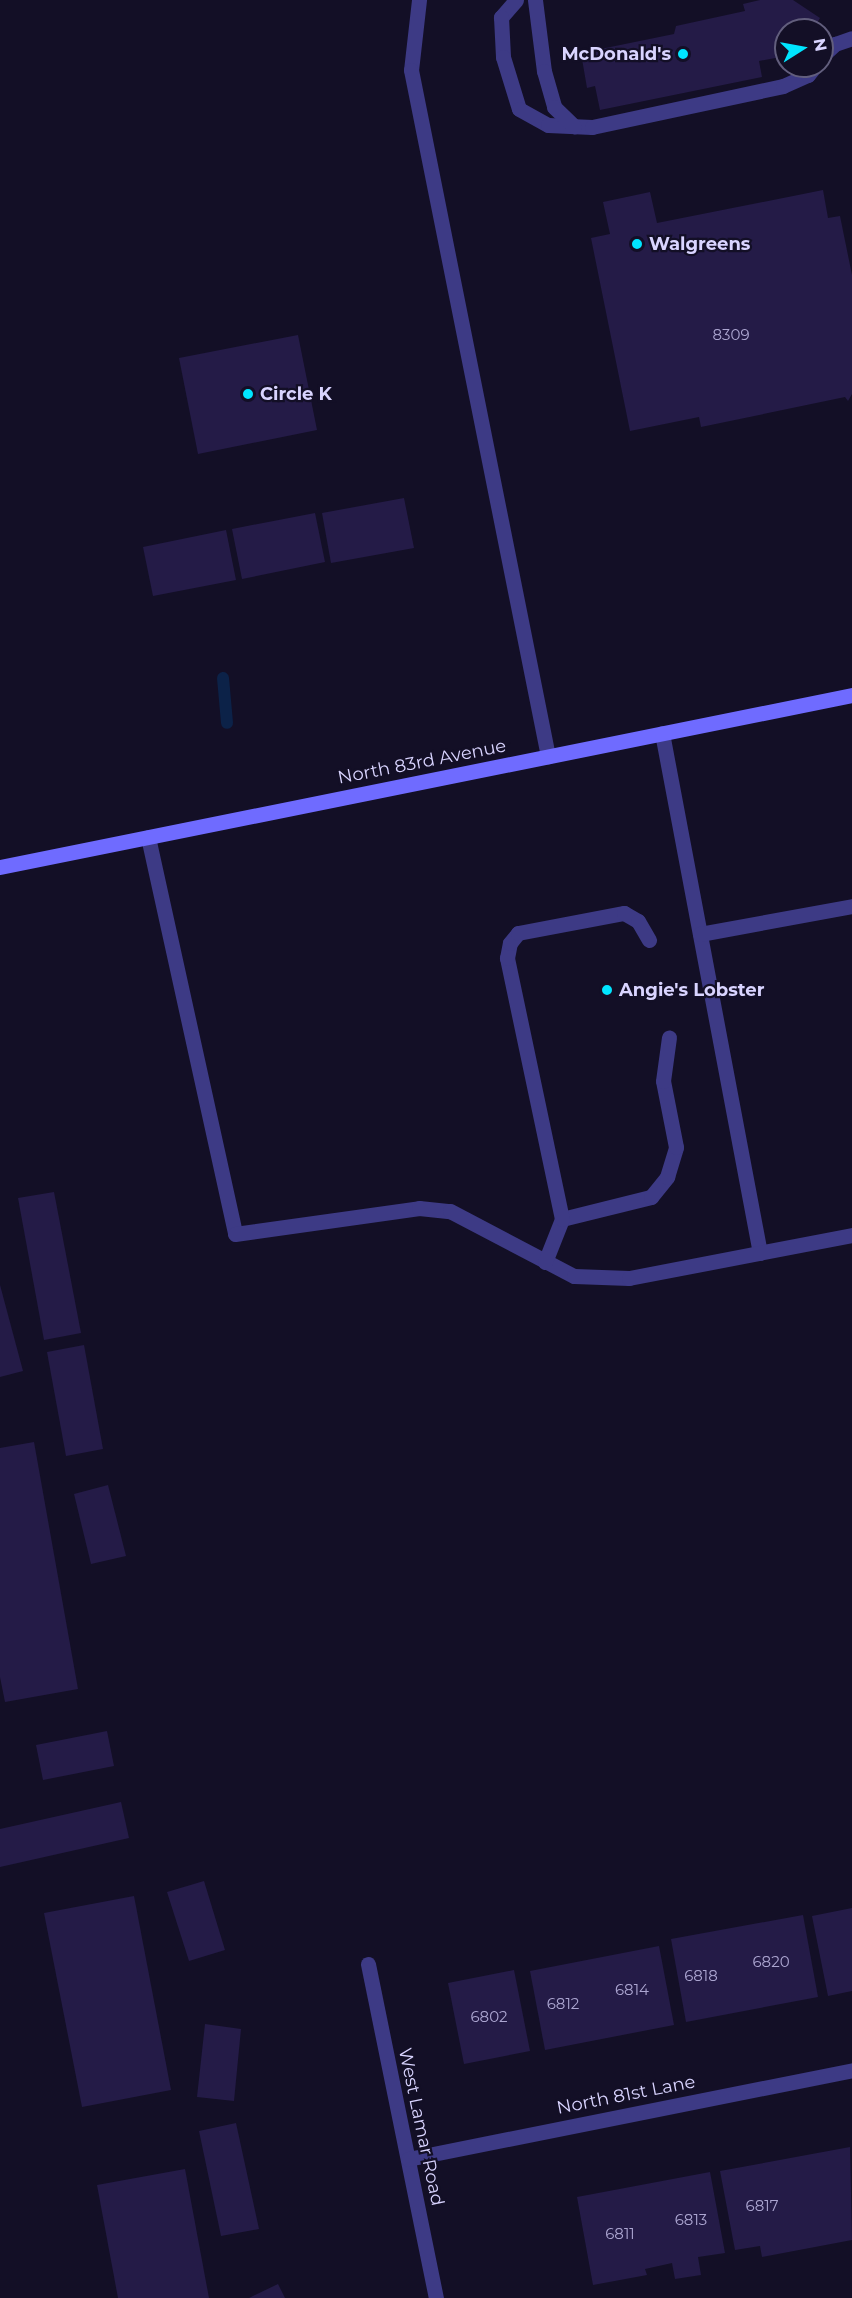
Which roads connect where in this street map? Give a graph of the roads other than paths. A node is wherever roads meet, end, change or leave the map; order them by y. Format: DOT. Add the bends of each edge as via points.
graph roads {
  1 [pos="419,0"];
  2 [pos="516,0"];
  3 [pos="535,0"];
  4 [pos="852,38"];
  5 [pos="834,44"];
  6 [pos="800,78"];
  7 [pos="574,126"];
  8 [pos="852,695"];
  9 [pos="662,733"];
  10 [pos="548,756"];
  11 [pos="148,837"];
  12 [pos="0,867"];
  13 [pos="852,906"];
  14 [pos="700,934"];
  15 [pos="649,940"];
  16 [pos="669,1037"];
  17 [pos="562,1219"];
  18 [pos="852,1235"];
  19 [pos="760,1253"];
  20 [pos="545,1262"];
  21 [pos="368,1964"];
  22 [pos="852,2070"];
  23 [pos="408,2159"];
  24 [pos="436,2298"];
  1 -- 10 [label="street" via="411,70"];
  2 -- 7 [label="street" via="501,18 500,33 519,109 548,125"];
  3 -- 7 [label="street" via="544,71 554,107"];
  4 -- 5 [label="street"];
  6 -- 7 [label="street" via="783,86 592,127"];
  8 -- 9 [label="main road, North 83rd Avenue"];
  9 -- 10 [label="main road, North 83rd Avenue"];
  9 -- 14 [label="street"];
  10 -- 11 [label="main road, North 83rd Avenue"];
  11 -- 12 [label="main road, North 83rd Avenue"];
  11 -- 20 [label="street" via="235,1234 419,1208 450,1211"];
  13 -- 14 [label="street"];
  14 -- 19 [label="street"];
  15 -- 17 [label="street" via="638,921 624,913 518,933 510,943 507,958"];
  16 -- 17 [label="street" via="663,1081 676,1147 667,1177 651,1197"];
  17 -- 20 [label="street"];
  18 -- 19 [label="street"];
  19 -- 20 [label="street" via="629,1278 574,1276"];
  21 -- 23 [label="street, West Lamar Road"];
  22 -- 23 [label="street, North 81st Lane"];
  23 -- 24 [label="street, West Lamar Road"];
}
